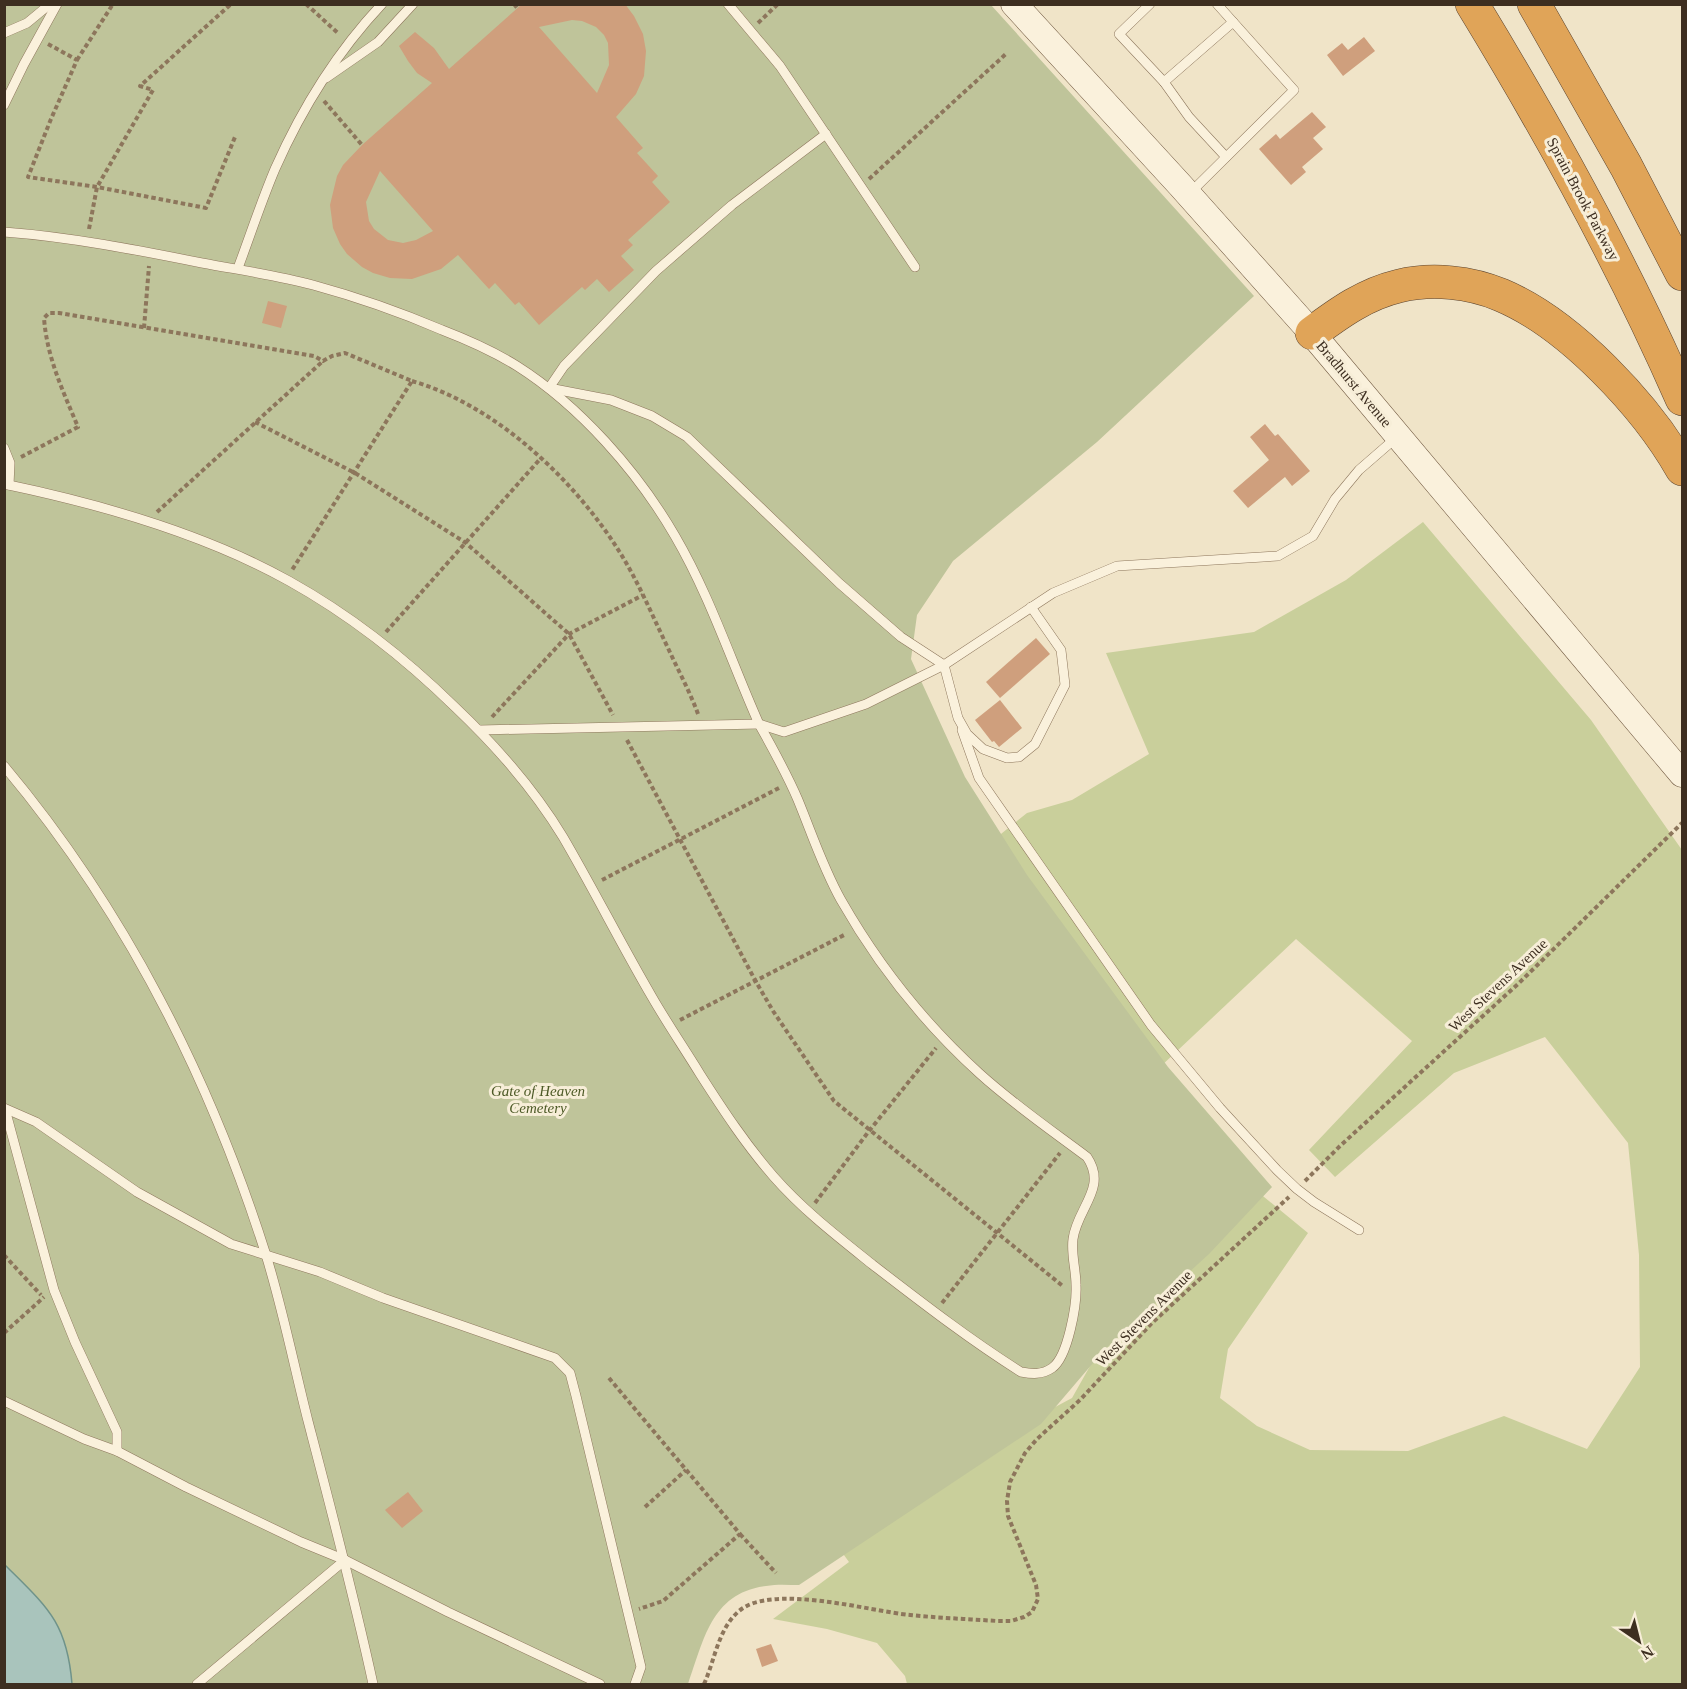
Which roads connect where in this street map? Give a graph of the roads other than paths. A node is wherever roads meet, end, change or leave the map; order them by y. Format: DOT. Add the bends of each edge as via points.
graph roads {
  1 [pos="50,4"];
  2 [pos="57,4"];
  3 [pos="382,4"];
  4 [pos="413,4"];
  5 [pos="728,4"];
  6 [pos="1014,4"];
  7 [pos="1150,4"];
  8 [pos="1217,4"];
  9 [pos="1472,4"];
  10 [pos="1534,4"];
  11 [pos="1233,22"];
  12 [pos="4,33"];
  13 [pos="322,81"];
  14 [pos="1164,82"];
  15 [pos="4,105"];
  16 [pos="826,134"];
  17 [pos="1226,157"];
  18 [pos="1188,194"];
  19 [pos="4,232"];
  20 [pos="915,267"];
  21 [pos="238,268"];
  22 [pos="1683,274"];
  23 [pos="1312,333"];
  24 [pos="549,388"];
  25 [pos="1683,399"];
  26 [pos="1398,436"];
  27 [pos="4,448"];
  28 [pos="1683,469"];
  29 [pos="7,485"];
  30 [pos="1031,607"];
  31 [pos="944,665"];
  32 [pos="958,718"];
  33 [pos="759,724"];
  34 [pos="480,730"];
  35 [pos="4,766"];
  36 [pos="1683,774"];
  37 [pos="5,1108"];
  38 [pos="1359,1230"];
  39 [pos="266,1255"];
  40 [pos="4,1401"];
  41 [pos="117,1451"];
  42 [pos="345,1560"];
  43 [pos="196,1684"];
  44 [pos="374,1684"];
  45 [pos="600,1684"];
  46 [pos="635,1684"];
  1 -- 12 [label="lane" via="27,23"];
  2 -- 15 [label="lane"];
  3 -- 13 [label="lane"];
  4 -- 13 [label="lane" via="378,42"];
  5 -- 16 [label="lane" via="780,66"];
  6 -- 18 [label="main road, Bradhurst Avenue"];
  7 -- 14 [label="lane" via="1119,34"];
  8 -- 11 [label="lane"];
  9 -- 25 [label="highway, Sprain Brook Parkway" via="1596,220"];
  10 -- 22 [label="highway"];
  11 -- 14 [label="lane"];
  11 -- 17 [label="lane" via="1294,90"];
  13 -- 21 [label="lane" via="274,172"];
  14 -- 17 [label="lane" via="1189,117"];
  16 -- 20 [label="lane"];
  16 -- 24 [label="lane" via="732,205 656,271 571,359"];
  17 -- 18 [label="lane"];
  18 -- 23 [label="main road, Bradhurst Avenue"];
  19 -- 21 [label="lane" via="150,251"];
  21 -- 24 [label="lane" via="312,285 402,314 479,345"];
  23 -- 26 [label="main road, Bradhurst Avenue"];
  23 -- 28 [label="highway" via="1354,303 1399,286 1452,283 1502,295 1591,357 1643,412"];
  24 -- 31 [label="lane" via="611,400 652,416 687,437 839,583 901,637"];
  24 -- 33 [label="lane" via="622,462 675,536 713,611"];
  26 -- 30 [label="lane" via="1359,470 1335,499 1313,536 1278,556 1117,566 1053,593"];
  26 -- 36 [label="main road, Bradhurst Avenue"];
  27 -- 29 [label="lane" via="10,463"];
  29 -- 34 [label="lane" via="126,514 185,534 286,579 378,640"];
  30 -- 31 [label="lane"];
  30 -- 32 [label="lane" via="1061,650 1065,685 1035,744 1019,756 1007,758 983,749 967,734"];
  31 -- 32 [label="lane"];
  31 -- 33 [label="lane" via="866,704 784,732"];
  32 -- 38 [label="lane" via="979,778 1151,1025 1220,1108 1297,1189"];
  33 -- 34 [label="lane"];
  33 -- 34 [label="lane" via="790,782 823,865 868,947 897,987 980,1074 1087,1157 1094,1172 1092,1193 1072,1242 1077,1286 1069,1337 1055,1366 1046,1372 1021,1372 935,1312 839,1238 775,1178 737,1131 670,1026 541,803"];
  35 -- 39 [label="lane" via="95,888 171,1021 224,1137"];
  37 -- 39 [label="lane" via="36,1122 137,1192 231,1244"];
  37 -- 41 [label="lane" via="54,1290 117,1432"];
  39 -- 42 [label="lane"];
  39 -- 46 [label="lane" via="555,1358 570,1373 641,1667"];
  40 -- 41 [label="lane"];
  41 -- 42 [label="lane"];
  42 -- 43 [label="lane"];
  42 -- 44 [label="lane"];
  42 -- 45 [label="lane"];
}
